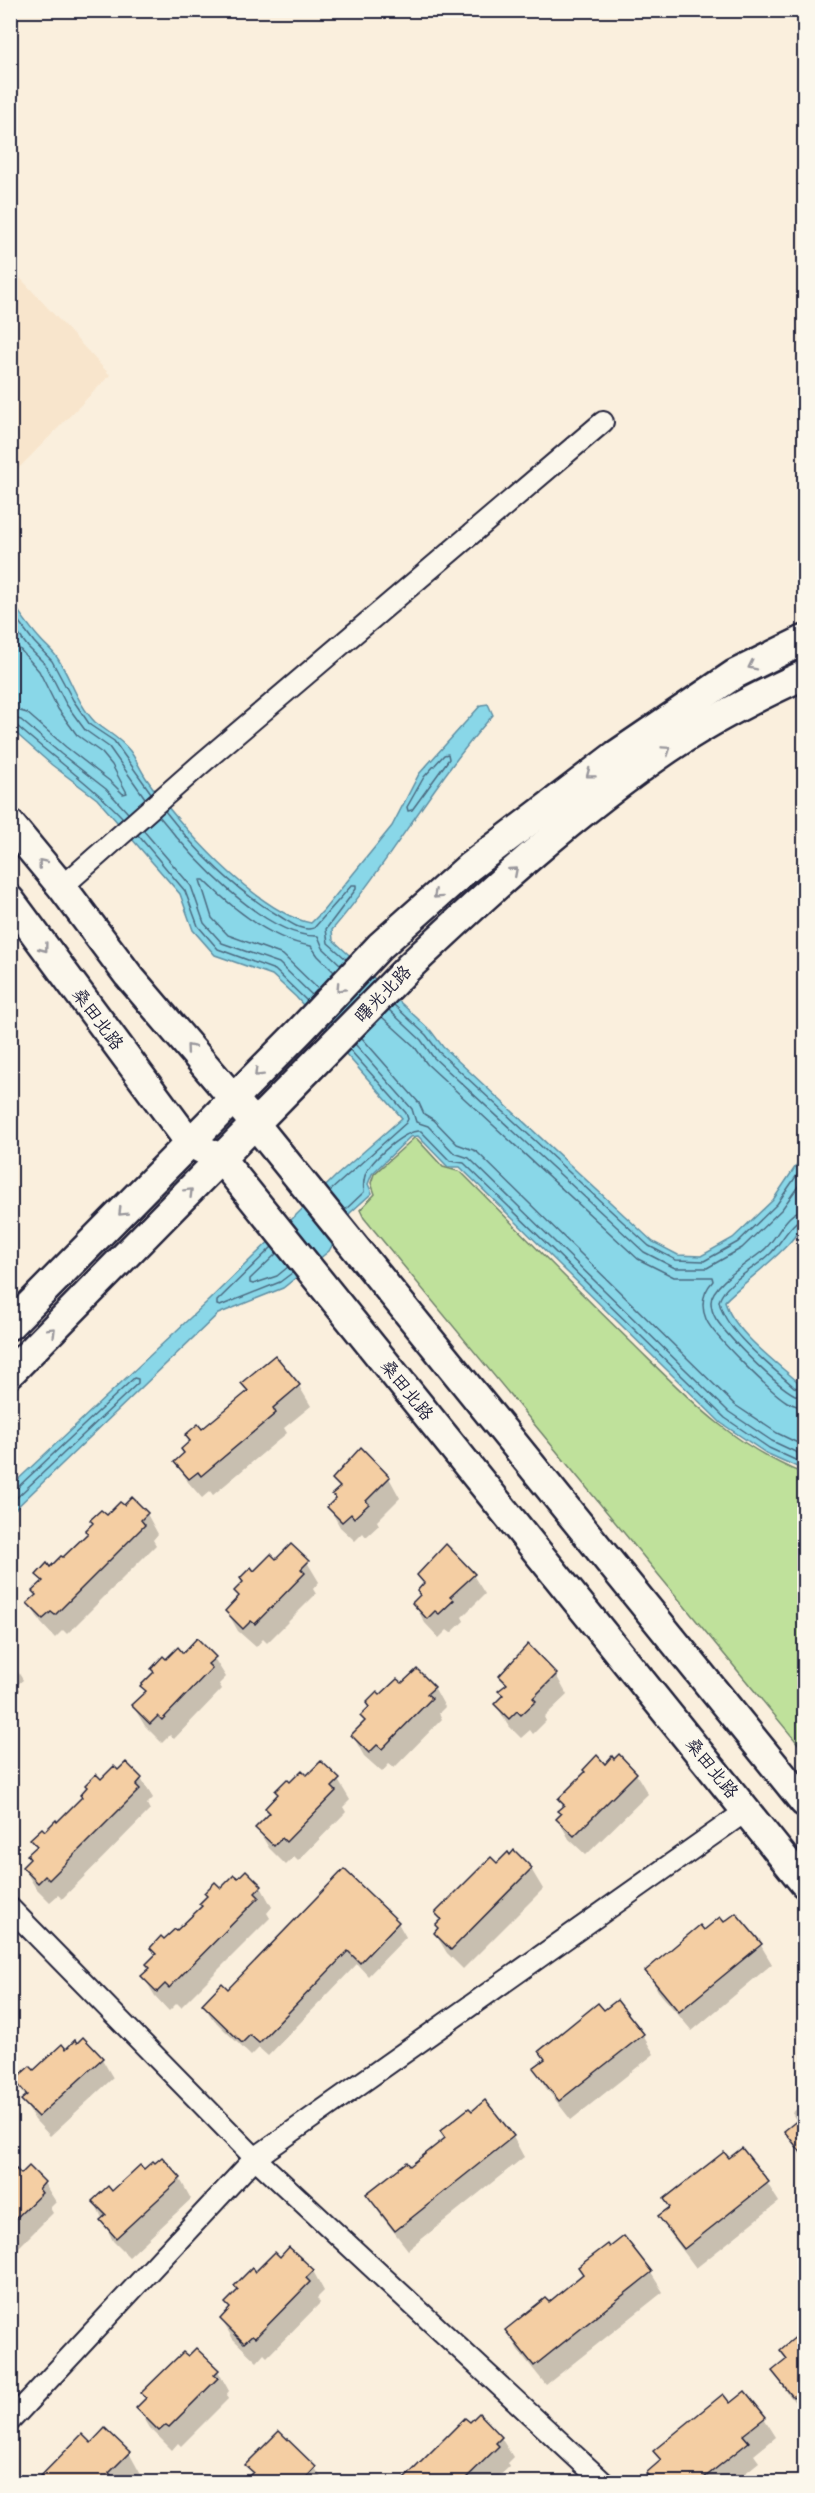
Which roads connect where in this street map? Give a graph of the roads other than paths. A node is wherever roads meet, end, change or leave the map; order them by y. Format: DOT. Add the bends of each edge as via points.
graph roads {
  1 [pos="603,422"];
  2 [pos="804,640"];
  3 [pos="804,675"];
  4 [pos="10,824"];
  5 [pos="62,887"];
  6 [pos="15,917"];
  7 [pos="233,1099"];
  8 [pos="255,1124"];
  9 [pos="190,1143"];
  10 [pos="221,1159"];
  11 [pos="10,1325"];
  12 [pos="10,1373"];
  13 [pos="804,1802"];
  14 [pos="746,1811"];
  15 [pos="804,1883"];
  16 [pos="10,1908"];
  17 [pos="255,2158"];
  18 [pos="10,2421"];
  19 [pos="603,2482"];
  1 -- 5 [label="street"];
  2 -- 7 [label="main road, 曙光北路, one-way" via="735,674 616,755 469,867 380,946"];
  8 -- 3 [label="main road, 曙光北路, one-way" via="409,967 582,812 669,748"];
  5 -- 4 [label="main road, one-way"];
  7 -- 5 [label="main road, one-way" via="129,975"];
  6 -- 9 [label="main road, 桑田北路, one-way"];
  7 -- 8 [label="main road"];
  7 -- 9 [label="main road, 曙光北路"];
  8 -- 10 [label="main road, 曙光北路"];
  8 -- 13 [label="main road"];
  9 -- 10 [label="main road, 桑田北路"];
  9 -- 11 [label="main road, 曙光北路, one-way"];
  12 -- 10 [label="main road, 曙光北路, one-way"];
  10 -- 14 [label="main road, 桑田北路"];
  14 -- 15 [label="main road, 桑田北路"];
  14 -- 17 [label="street"];
  16 -- 17 [label="street"];
  17 -- 18 [label="street"];
  17 -- 19 [label="street"];
}
